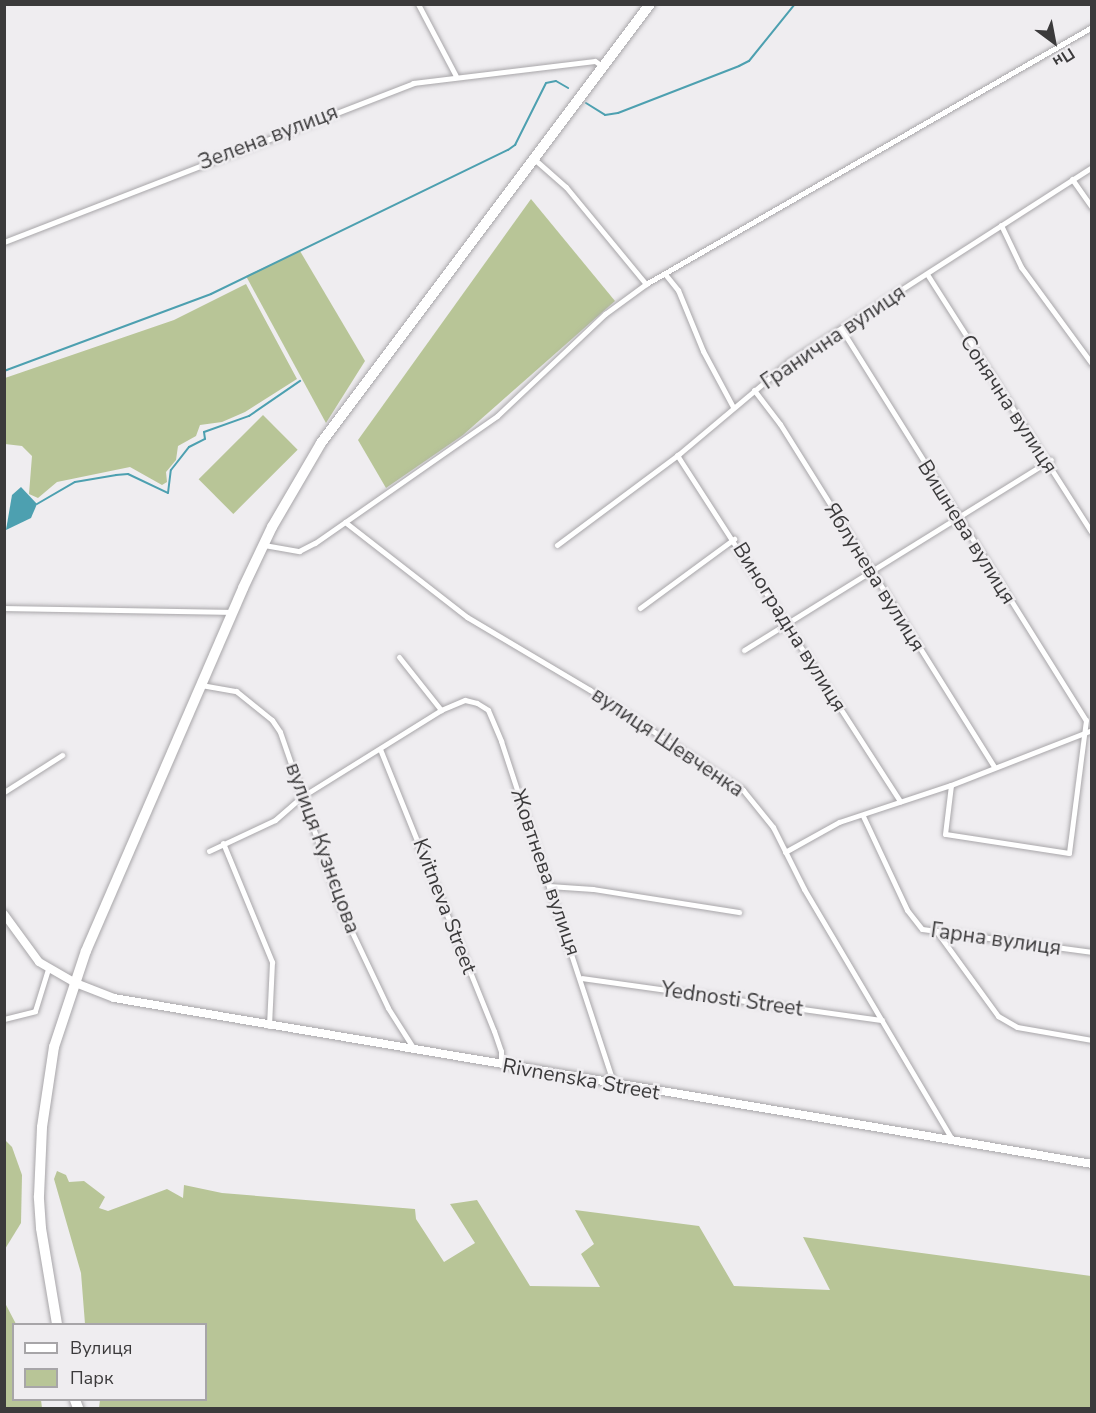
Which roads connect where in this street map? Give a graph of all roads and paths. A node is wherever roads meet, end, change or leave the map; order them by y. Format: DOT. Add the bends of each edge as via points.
graph roads {
  1 [pos="418,4"];
  2 [pos="650,4"];
  3 [pos="1092,27"];
  4 [pos="602,66"];
  5 [pos="456,76"];
  6 [pos="533,158"];
  7 [pos="1092,167"];
  8 [pos="1072,179"];
  9 [pos="1092,208"];
  10 [pos="1001,225"];
  11 [pos="4,242"];
  12 [pos="665,274"];
  13 [pos="927,274"];
  14 [pos="646,284"];
  15 [pos="842,330"];
  16 [pos="1092,364"];
  17 [pos="754,390"];
  18 [pos="733,407"];
  19 [pos="677,455"];
  20 [pos="1049,461"];
  21 [pos="957,518"];
  22 [pos="345,522"];
  23 [pos="1092,533"];
  24 [pos="734,539"];
  25 [pos="557,544"];
  26 [pos="264,545"];
  27 [pos="870,572"];
  28 [pos="4,608"];
  29 [pos="640,608"];
  30 [pos="233,612"];
  31 [pos="787,623"];
  32 [pos="744,650"];
  33 [pos="399,657"];
  34 [pos="200,685"];
  35 [pos="441,710"];
  36 [pos="1092,730"];
  37 [pos="1083,734"];
  38 [pos="380,749"];
  39 [pos="62,755"];
  40 [pos="994,767"];
  41 [pos="951,785"];
  42 [pos="4,792"];
  43 [pos="303,796"];
  44 [pos="900,801"];
  45 [pos="863,816"];
  46 [pos="223,843"];
  47 [pos="209,850"];
  48 [pos="785,852"];
  49 [pos="549,886"];
  50 [pos="739,912"];
  51 [pos="4,914"];
  52 [pos="937,932"];
  53 [pos="1092,952"];
  54 [pos="48,969"];
  55 [pos="582,978"];
  56 [pos="73,982"];
  57 [pos="4,1019"];
  58 [pos="882,1020"];
  59 [pos="269,1026"];
  60 [pos="1092,1040"];
  61 [pos="414,1049"];
  62 [pos="501,1065"];
  63 [pos="614,1084"];
  64 [pos="953,1141"];
  65 [pos="1092,1164"];
  66 [pos="57,1323"];
  1 -- 5 [label="street"];
  2 -- 4 [label="highway"];
  3 -- 12 [label="street"];
  4 -- 5 [label="street, Зелена вулиця" via="595,61"];
  4 -- 6 [label="highway"];
  5 -- 11 [label="street, Зелена вулиця" via="412,83 364,100"];
  6 -- 14 [label="street" via="566,187"];
  6 -- 26 [label="highway" via="321,443"];
  7 -- 8 [label="street, Гранична вулиця"];
  8 -- 9 [label="street"];
  8 -- 10 [label="street, Гранична вулиця"];
  10 -- 13 [label="street, Гранична вулиця"];
  10 -- 16 [label="street" via="1021,267"];
  12 -- 14 [label="street"];
  12 -- 18 [label="street" via="678,290 703,351"];
  13 -- 15 [label="street, Гранична вулиця"];
  13 -- 20 [label="street, Сонячна вулиця"];
  14 -- 22 [label="street" via="605,314 497,416"];
  15 -- 17 [label="street, Гранична вулиця" via="790,361"];
  15 -- 21 [label="street, Вишнева вулиця"];
  17 -- 18 [label="street, Гранична вулиця"];
  17 -- 27 [label="street, Яблунева вулиця" via="780,424"];
  18 -- 19 [label="street, Гранична вулиця"];
  19 -- 24 [label="street, Виноградна вулиця"];
  19 -- 25 [label="street, Гранична вулиця"];
  20 -- 21 [label="street"];
  20 -- 23 [label="street, Сонячна вулиця"];
  21 -- 27 [label="street"];
  21 -- 37 [label="street, Вишнева вулиця" via="1080,707 1086,720"];
  22 -- 26 [label="street" via="299,551"];
  22 -- 48 [label="street, вулиця Шевченка" via="467,617 720,772 763,811"];
  24 -- 29 [label="street"];
  24 -- 31 [label="street, Виноградна вулиця"];
  26 -- 30 [label="highway"];
  27 -- 31 [label="street"];
  27 -- 40 [label="street, Яблунева вулиця"];
  28 -- 30 [label="street"];
  30 -- 34 [label="highway"];
  31 -- 32 [label="street"];
  31 -- 44 [label="street, Виноградна вулиця"];
  33 -- 35 [label="street"];
  34 -- 43 [label="street, вулиця Кузнєцова" via="236,691 272,720"];
  34 -- 56 [label="highway"];
  35 -- 38 [label="street, Жовтнева вулиця"];
  35 -- 49 [label="street, Жовтнева вулиця" via="465,700 488,710"];
  36 -- 37 [label="street"];
  37 -- 40 [label="street"];
  37 -- 41 [label="street, Вишнева вулиця" via="1069,853 945,834"];
  38 -- 43 [label="street, Жовтнева вулиця"];
  38 -- 62 [label="street, Kvitneva Street" via="494,1031"];
  39 -- 42 [label="street"];
  40 -- 41 [label="street"];
  41 -- 44 [label="street"];
  43 -- 46 [label="street, Жовтнева вулиця" via="275,820"];
  43 -- 61 [label="street, вулиця Кузнєцова" via="342,911 388,1008"];
  44 -- 45 [label="street"];
  45 -- 48 [label="street" via="839,822"];
  45 -- 52 [label="street, Гарна вулиця" via="914,922 921,929"];
  46 -- 47 [label="street, Жовтнева вулиця"];
  46 -- 59 [label="street" via="272,962"];
  48 -- 58 [label="street, вулиця Шевченка"];
  49 -- 50 [label="street" via="593,888"];
  49 -- 55 [label="street, Жовтнева вулиця"];
  51 -- 54 [label="main road, Rivnenska Street" via="32,956"];
  52 -- 53 [label="street, Гарна вулиця"];
  52 -- 60 [label="street" via="998,1016 1017,1027"];
  54 -- 56 [label="main road, Rivnenska Street"];
  54 -- 57 [label="street" via="35,1011"];
  55 -- 58 [label="street, Yednosti Street"];
  55 -- 63 [label="street, Жовтнева вулиця"];
  56 -- 59 [label="main road, Rivnenska Street" via="114,998"];
  56 -- 66 [label="highway" via="54,1047 40,1141 40,1228"];
  58 -- 64 [label="street, вулиця Шевченка"];
  59 -- 61 [label="main road, Rivnenska Street"];
  61 -- 62 [label="main road, Rivnenska Street"];
  62 -- 63 [label="main road, Rivnenska Street"];
  63 -- 64 [label="main road, Rivnenska Street"];
  64 -- 65 [label="main road, Rivnenska Street"];
}
